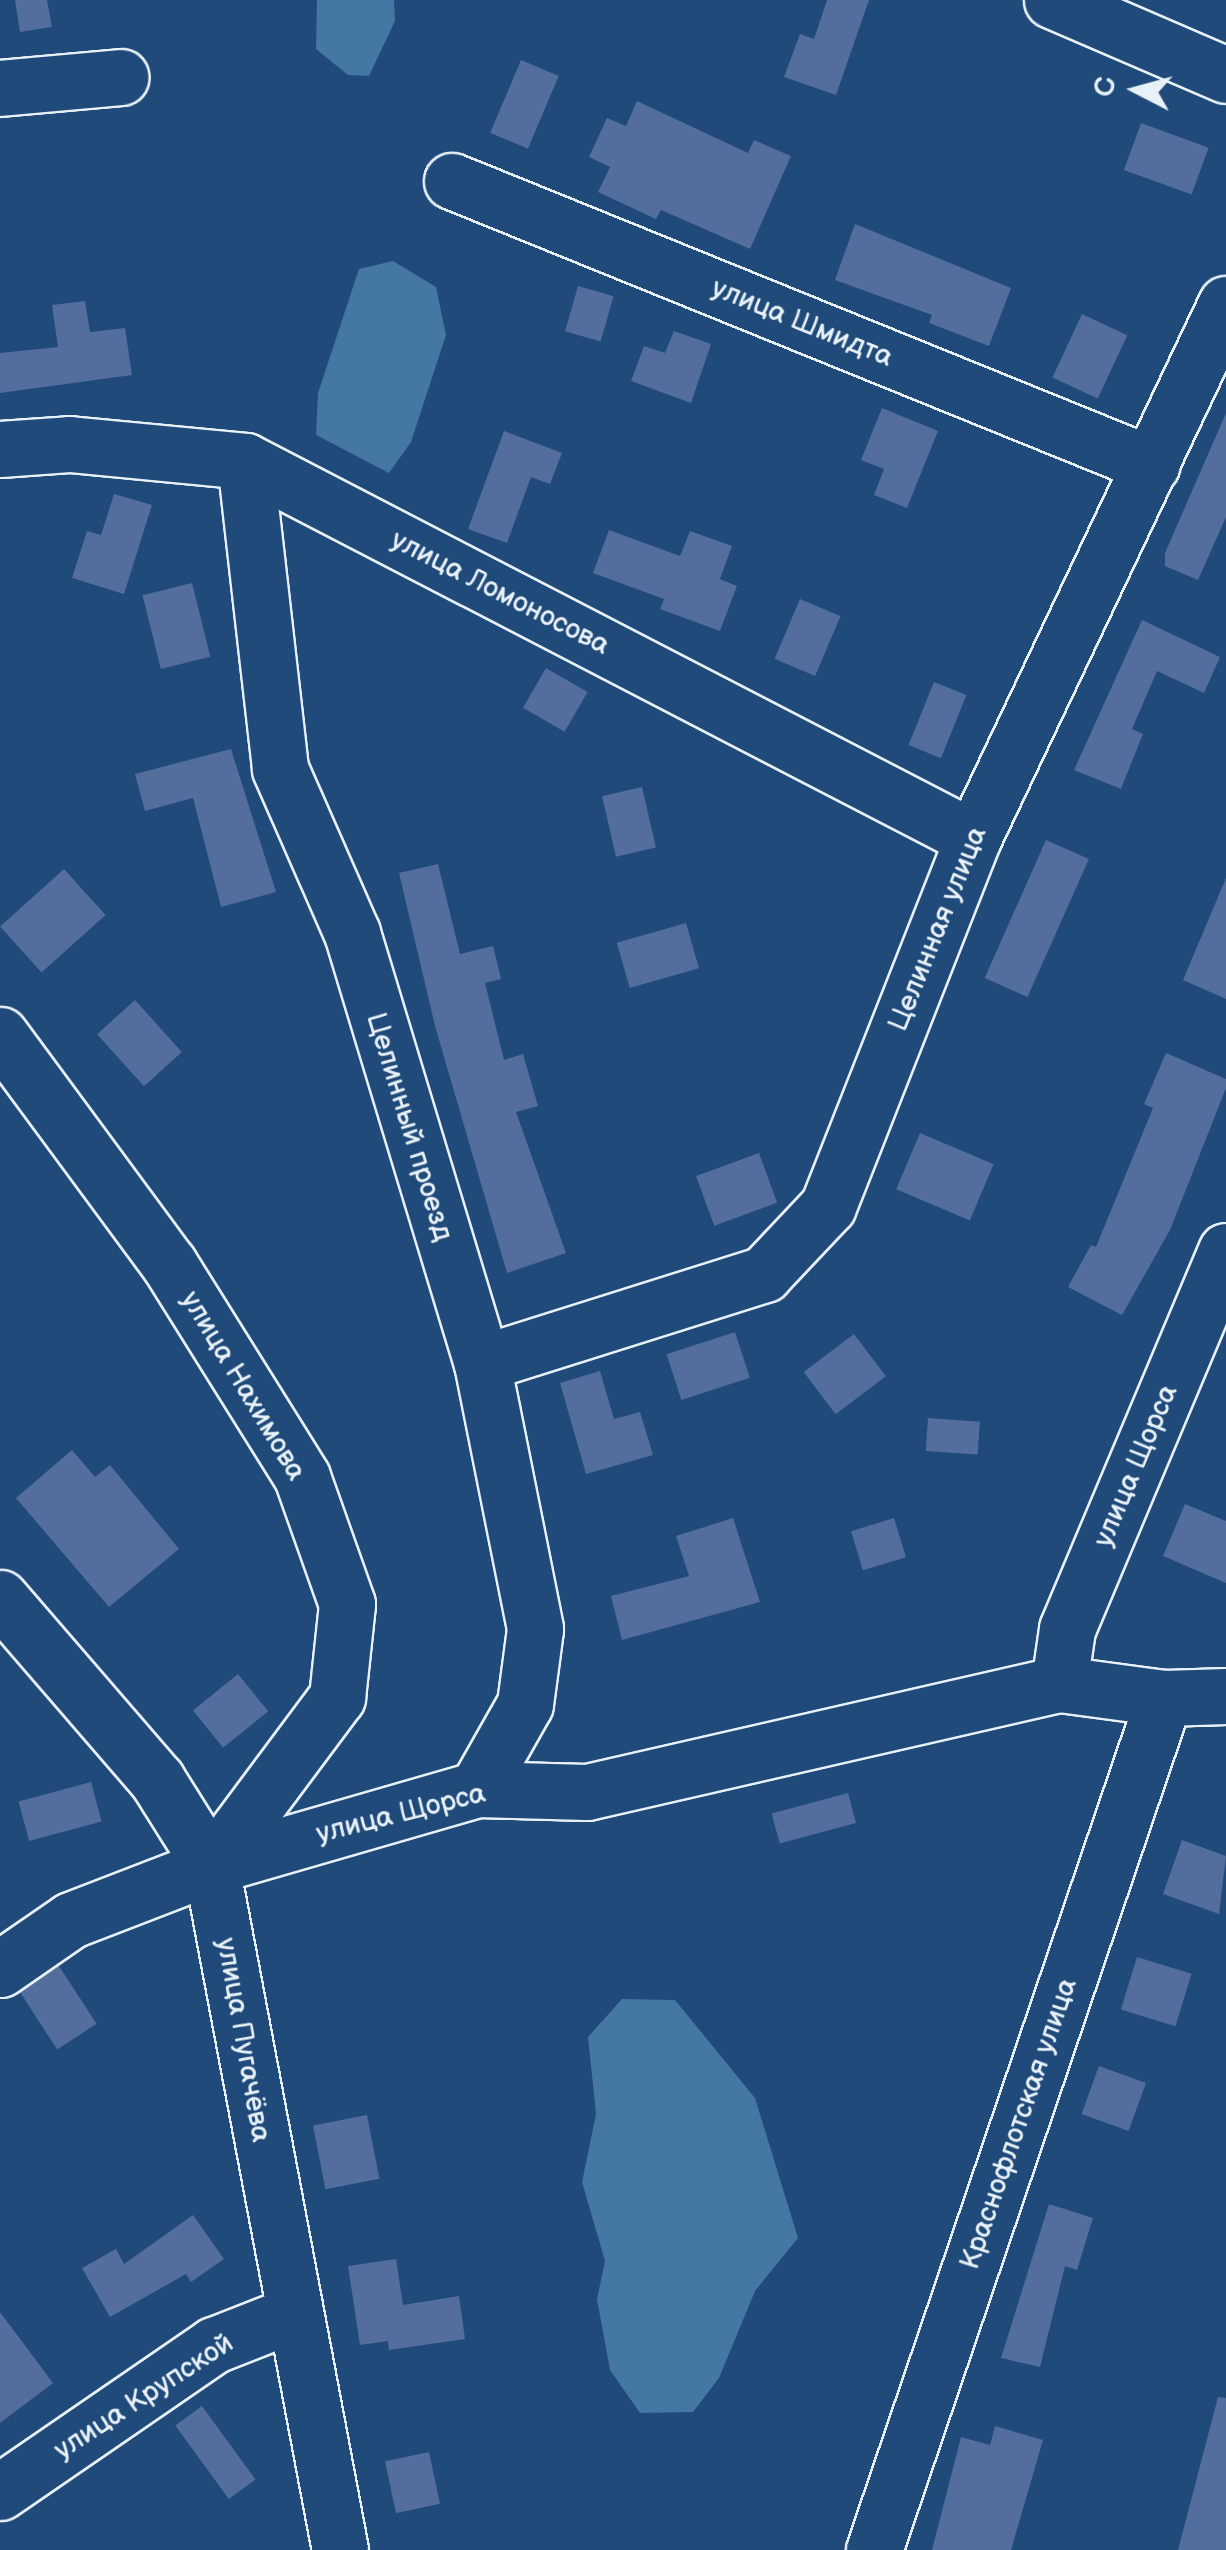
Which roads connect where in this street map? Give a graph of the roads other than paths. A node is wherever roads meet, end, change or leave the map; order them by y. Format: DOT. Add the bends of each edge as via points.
graph roads {
  1 [pos="1052,0"];
  2 [pos="1226,75"];
  3 [pos="121,76"];
  4 [pos="0,88"];
  5 [pos="452,180"];
  6 [pos="1226,304"];
  7 [pos="0,449"];
  8 [pos="245,460"];
  9 [pos="1152,465"];
  10 [pos="973,838"];
  11 [pos="0,1035"];
  12 [pos="1226,1251"];
  13 [pos="482,1363"];
  14 [pos="0,1598"];
  15 [pos="1059,1684"];
  16 [pos="1226,1696"];
  17 [pos="1164,1698"];
  18 [pos="477,1789"];
  19 [pos="211,1866"];
  20 [pos="0,1969"];
  21 [pos="293,2314"];
  22 [pos="0,2492"];
  23 [pos="340,2550"];
  24 [pos="874,2550"];
  1 -- 2 [label="street"];
  3 -- 4 [label="street"];
  5 -- 9 [label="street, улица Шмидта"];
  6 -- 9 [label="street, Целинная улица"];
  7 -- 8 [label="street, улица Ломоносова" via="70,444"];
  8 -- 10 [label="street, улица Ломоносова"];
  8 -- 13 [label="street, Целинный проезд" via="280,769 352,933"];
  9 -- 10 [label="street, Целинная улица"];
  10 -- 13 [label="street, Целинная улица" via="828,1206 764,1274"];
  11 -- 19 [label="street, улица Нахимова" via="168,1264 302,1478 347,1604 338,1698"];
  12 -- 15 [label="street, улица Щорса" via="1068,1629"];
  13 -- 18 [label="street, Целинный проезд" via="535,1628 526,1704"];
  14 -- 19 [label="street, улица Пугачёва" via="157,1780"];
  15 -- 17 [label="street, улица Щорса"];
  15 -- 18 [label="street, улица Щорса" via="587,1792"];
  16 -- 17 [label="street, улица Щорса"];
  17 -- 24 [label="street, Краснофлотская улица"];
  18 -- 19 [label="street, улица Щорса"];
  19 -- 20 [label="street, улица Щорса" via="71,1920"];
  19 -- 21 [label="street, улица Пугачёва"];
  21 -- 22 [label="street, улица Крупской" via="214,2345"];
  21 -- 23 [label="street, улица Пугачёва"];
}
